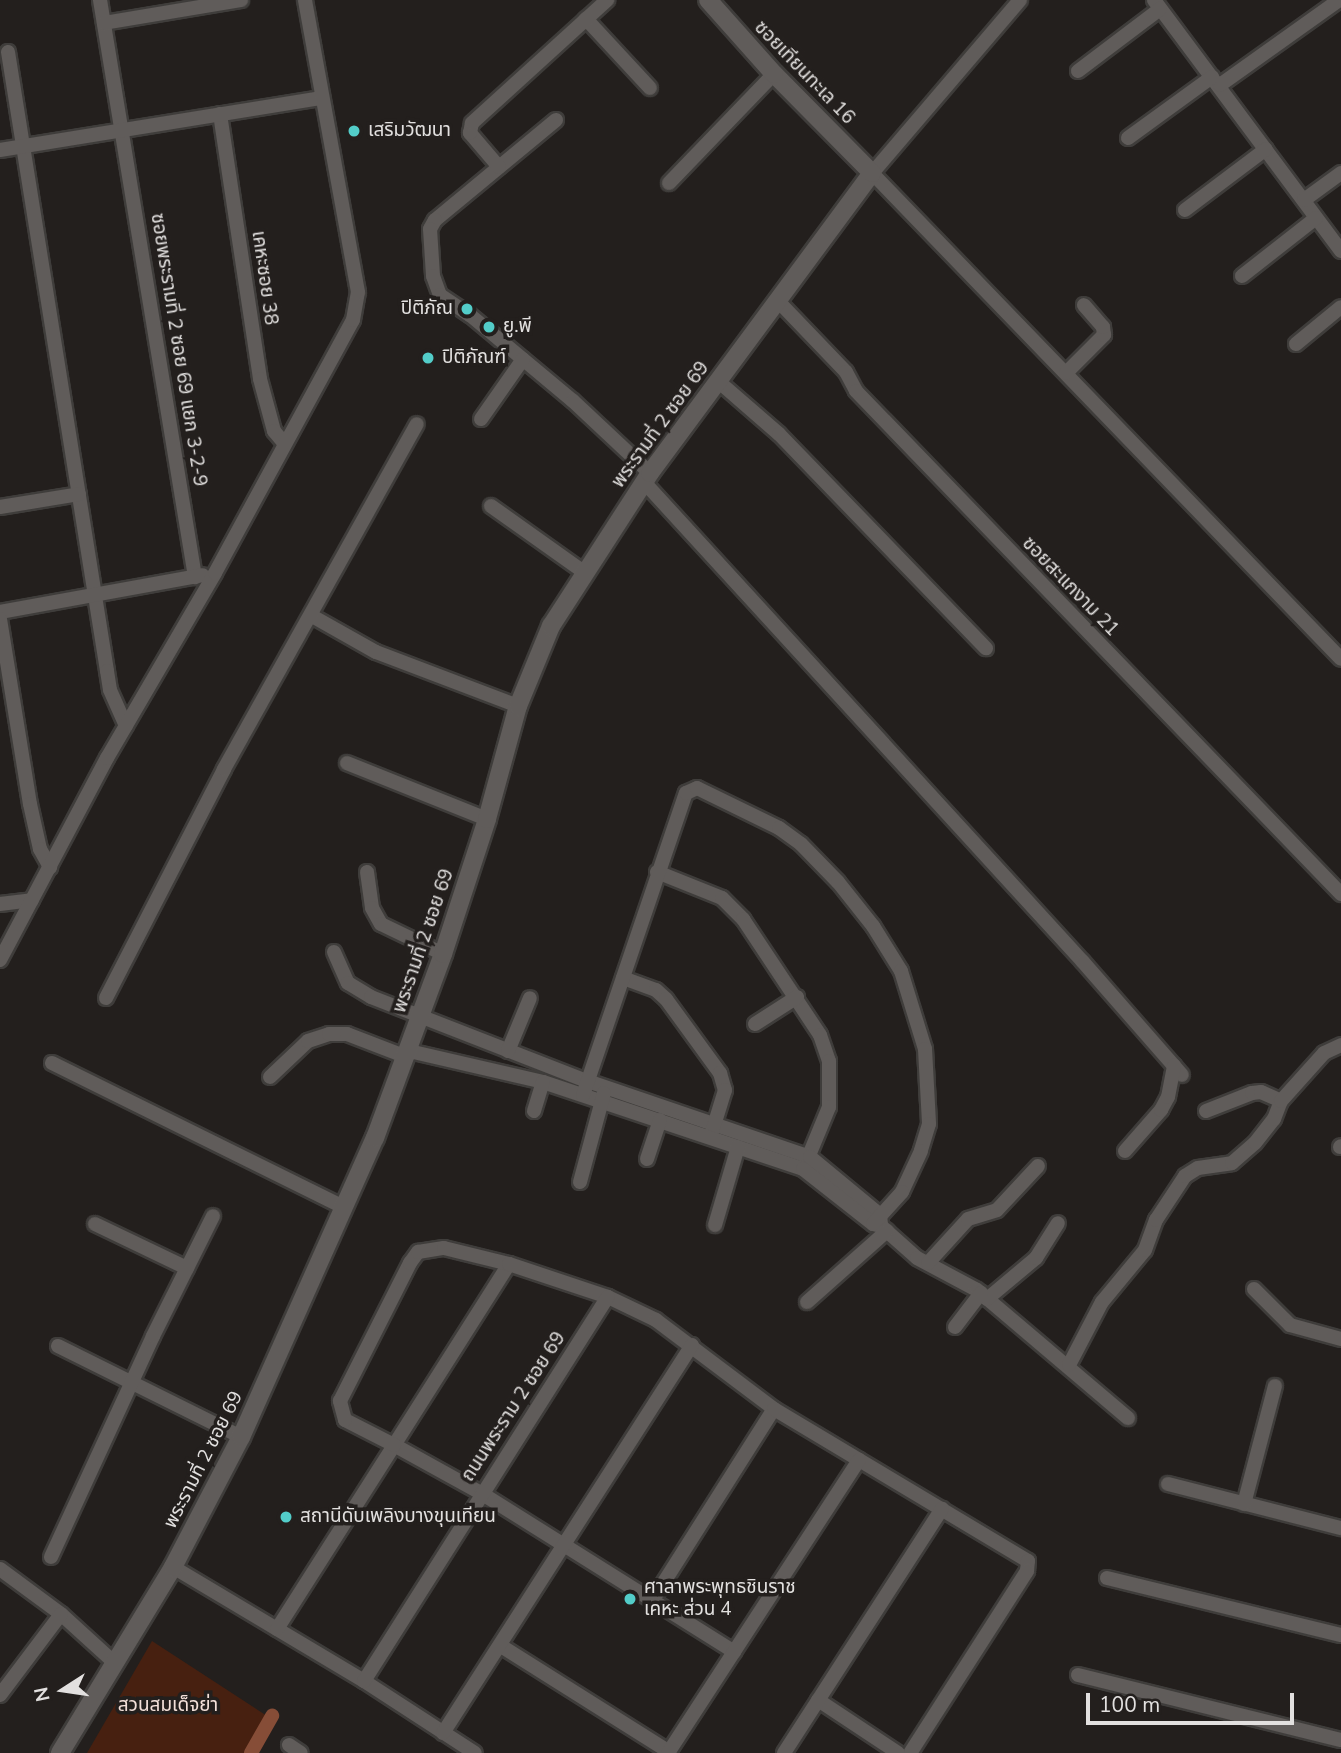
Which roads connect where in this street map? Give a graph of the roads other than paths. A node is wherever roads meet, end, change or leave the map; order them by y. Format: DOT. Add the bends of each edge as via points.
graph roads {
  1 [pos="100,0"];
  2 [pos="241,0"];
  3 [pos="306,0"];
  4 [pos="607,0"];
  5 [pos="708,0"];
  6 [pos="1020,0"];
  7 [pos="1339,0"];
  8 [pos="202,3"];
  9 [pos="1157,4"];
  10 [pos="586,19"];
  11 [pos="104,23"];
  12 [pos="8,52"];
  13 [pos="1078,71"];
  14 [pos="774,74"];
  15 [pos="1216,81"];
  16 [pos="650,88"];
  17 [pos="322,98"];
  18 [pos="220,114"];
  19 [pos="556,120"];
  20 [pos="123,129"];
  21 [pos="1128,138"];
  22 [pos="22,147"];
  23 [pos="1266,149"];
  24 [pos="0,150"];
  25 [pos="499,167"];
  26 [pos="872,173"];
  27 [pos="1341,173"];
  28 [pos="669,183"];
  29 [pos="1304,201"];
  30 [pos="1185,210"];
  31 [pos="1316,218"];
  32 [pos="1341,251"];
  33 [pos="1242,276"];
  34 [pos="778,301"];
  35 [pos="1084,305"];
  36 [pos="1341,307"];
  37 [pos="1296,344"];
  38 [pos="523,359"];
  39 [pos="1066,373"];
  40 [pos="718,381"];
  41 [pos="481,419"];
  42 [pos="417,424"];
  43 [pos="284,443"];
  44 [pos="647,478"];
  45 [pos="79,494"];
  46 [pos="491,506"];
  47 [pos="0,508"];
  48 [pos="584,572"];
  49 [pos="215,573"];
  50 [pos="195,577"];
  51 [pos="96,595"];
  52 [pos="0,612"];
  53 [pos="312,615"];
  54 [pos="0,619"];
  55 [pos="986,648"];
  56 [pos="1341,659"];
  57 [pos="518,706"];
  58 [pos="126,726"];
  59 [pos="347,763"];
  60 [pos="487,819"];
  61 [pos="50,867"];
  62 [pos="367,872"];
  63 [pos="657,872"];
  64 [pos="1341,894"];
  65 [pos="32,900"];
  66 [pos="0,904"];
  67 [pos="334,952"];
  68 [pos="443,954"];
  69 [pos="0,960"];
  70 [pos="623,978"];
  71 [pos="106,998"];
  72 [pos="530,998"];
  73 [pos="797,998"];
  74 [pos="421,1017"];
  75 [pos="755,1024"];
  76 [pos="1341,1045"];
  77 [pos="508,1051"];
  78 [pos="408,1054"];
  79 [pos="52,1063"];
  80 [pos="270,1077"];
  81 [pos="543,1082"];
  82 [pos="585,1088"];
  83 [pos="604,1094"];
  84 [pos="1281,1101"];
  85 [pos="534,1111"];
  86 [pos="1206,1111"];
  87 [pos="660,1119"];
  88 [pos="713,1130"];
  89 [pos="738,1147"];
  90 [pos="1125,1150"];
  91 [pos="647,1159"];
  92 [pos="807,1163"];
  93 [pos="1038,1166"];
  94 [pos="580,1182"];
  95 [pos="345,1208"];
  96 [pos="213,1216"];
  97 [pos="1058,1223"];
  98 [pos="96,1224"];
  99 [pos="880,1224"];
  100 [pos="715,1225"];
  101 [pos="928,1263"];
  102 [pos="509,1264"];
  103 [pos="187,1268"];
  104 [pos="1254,1289"];
  105 [pos="984,1296"];
  106 [pos="608,1297"];
  107 [pos="807,1302"];
  108 [pos="955,1327"];
  109 [pos="1341,1339"];
  110 [pos="692,1345"];
  111 [pos="58,1346"];
  112 [pos="1069,1365"];
  113 [pos="132,1382"];
  114 [pos="1275,1386"];
  115 [pos="774,1409"];
  116 [pos="1128,1418"];
  117 [pos="241,1437"];
  118 [pos="394,1445"];
  119 [pos="859,1460"];
  120 [pos="1168,1484"];
  121 [pos="481,1493"];
  122 [pos="1244,1504"];
  123 [pos="942,1509"];
  124 [pos="1341,1528"];
  125 [pos="564,1546"];
  126 [pos="51,1557"];
  127 [pos="173,1567"];
  128 [pos="0,1569"];
  129 [pos="1107,1578"];
  130 [pos="652,1601"];
  131 [pos="61,1614"];
  132 [pos="277,1629"];
  133 [pos="1341,1634"];
  134 [pos="501,1646"];
  135 [pos="734,1652"];
  136 [pos="116,1664"];
  137 [pos="1078,1675"];
  138 [pos="364,1681"];
  139 [pos="0,1695"];
  140 [pos="818,1700"];
  141 [pos="443,1733"];
  142 [pos="1341,1740"];
  143 [pos="668,1752"];
  144 [pos="60,1753"];
  145 [pos="475,1753"];
  146 [pos="784,1753"];
  147 [pos="898,1753"];
  148 [pos="910,1753"];
  1 -- 11 [label="street, ซอยพระรามที่ 2 ซอย 69 แยก 3-2-9"];
  2 -- 8 [label="street"];
  3 -- 17 [label="street"];
  4 -- 10 [label="street"];
  5 -- 14 [label="street, ซอยเทียนทะเล 16"];
  6 -- 26 [label="street"];
  7 -- 15 [label="street"];
  8 -- 11 [label="street"];
  9 -- 13 [label="street"];
  9 -- 15 [label="street"];
  10 -- 16 [label="street"];
  10 -- 25 [label="street" via="472,123 470,133"];
  11 -- 20 [label="street, ซอยพระรามที่ 2 ซอย 69 แยก 3-2-9"];
  12 -- 22 [label="street"];
  14 -- 26 [label="street, ซอยเทียนทะเล 16"];
  14 -- 28 [label="street"];
  15 -- 21 [label="street"];
  15 -- 23 [label="street"];
  17 -- 18 [label="street"];
  17 -- 43 [label="street" via="357,306 344,339"];
  18 -- 20 [label="street"];
  18 -- 43 [label="street, เคหะซอย 38" via="260,379 274,431"];
  19 -- 25 [label="street"];
  20 -- 22 [label="street"];
  20 -- 50 [label="street, ซอยพระรามที่ 2 ซอย 69 แยก 3-2-9"];
  22 -- 24 [label="street"];
  22 -- 45 [label="street"];
  23 -- 29 [label="street"];
  23 -- 30 [label="street"];
  25 -- 38 [label="street" via="435,220 430,229 433,276 440,295"];
  26 -- 34 [label="street, พระรามที่ 2 ซอย 69"];
  26 -- 39 [label="street"];
  27 -- 29 [label="street"];
  29 -- 31 [label="street"];
  31 -- 32 [label="street"];
  31 -- 33 [label="street"];
  34 -- 40 [label="street, พระรามที่ 2 ซอย 69"];
  34 -- 64 [label="street, ซอยสะแกงาม 21" via="846,372 856,391"];
  35 -- 39 [label="street" via="1103,327 1104,335"];
  36 -- 37 [label="street"];
  38 -- 41 [label="street"];
  38 -- 44 [label="street"];
  39 -- 56 [label="street"];
  40 -- 44 [label="street, พระรามที่ 2 ซอย 69"];
  40 -- 55 [label="street" via="779,434"];
  42 -- 53 [label="street"];
  43 -- 49 [label="street"];
  44 -- 48 [label="street, พระรามที่ 2 ซอย 69"];
  44 -- 90 [label="street" via="1178,1070 1161,1110"];
  45 -- 47 [label="street"];
  45 -- 51 [label="street"];
  46 -- 48 [label="street"];
  48 -- 57 [label="street, พระรามที่ 2 ซอย 69" via="551,626"];
  49 -- 50 [label="street"];
  49 -- 58 [label="street"];
  50 -- 51 [label="street"];
  51 -- 52 [label="street"];
  51 -- 58 [label="street" via="110,690"];
  53 -- 57 [label="street" via="376,652"];
  53 -- 71 [label="street" via="224,769"];
  54 -- 61 [label="street" via="30,804 40,849"];
  57 -- 60 [label="street, พระรามที่ 2 ซอย 69"];
  58 -- 61 [label="street"];
  59 -- 60 [label="street"];
  60 -- 68 [label="street, พระรามที่ 2 ซอย 69"];
  61 -- 65 [label="street"];
  62 -- 68 [label="street" via="372,908 381,924"];
  63 -- 70 [label="street"];
  63 -- 73 [label="street" via="722,898 743,919"];
  63 -- 99 [label="street" via="686,793 697,788 779,828 801,844 838,882 889,951 901,971 923,1040 929,1124 902,1192"];
  65 -- 66 [label="street"];
  65 -- 69 [label="street"];
  67 -- 74 [label="street" via="341,972 358,991"];
  68 -- 74 [label="street, พระรามที่ 2 ซอย 69"];
  70 -- 82 [label="street"];
  70 -- 88 [label="street" via="656,990 666,999 720,1073 724,1090"];
  72 -- 77 [label="street"];
  73 -- 75 [label="street"];
  73 -- 92 [label="street" via="820,1035 829,1061 829,1107"];
  74 -- 77 [label="street"];
  74 -- 78 [label="street, พระรามที่ 2 ซอย 69"];
  76 -- 84 [label="street" via="1324,1053"];
  77 -- 82 [label="street"];
  78 -- 80 [label="street" via="347,1034 329,1034 308,1041"];
  78 -- 81 [label="street"];
  78 -- 95 [label="street, พระรามที่ 2 ซอย 69"];
  79 -- 95 [label="street"];
  81 -- 82 [label="street"];
  81 -- 85 [label="street"];
  82 -- 83 [label="street"];
  83 -- 87 [label="street"];
  83 -- 88 [label="street"];
  83 -- 94 [label="street"];
  84 -- 86 [label="street" via="1252,1093"];
  84 -- 112 [label="street" via="1274,1119 1232,1163 1198,1168 1185,1176 1156,1220 1145,1250 1102,1301"];
  87 -- 88 [label="street"];
  87 -- 91 [label="street"];
  88 -- 89 [label="street"];
  88 -- 92 [label="street"];
  89 -- 92 [label="street"];
  89 -- 100 [label="street"];
  92 -- 99 [label="street"];
  93 -- 101 [label="street" via="997,1210 968,1219"];
  95 -- 117 [label="street, พระรามที่ 2 ซอย 69"];
  96 -- 103 [label="street"];
  97 -- 105 [label="street" via="1035,1258"];
  98 -- 103 [label="street"];
  99 -- 101 [label="street"];
  99 -- 107 [label="street" via="844,1273"];
  101 -- 105 [label="street"];
  102 -- 106 [label="street"];
  102 -- 118 [label="street"];
  102 -- 118 [label="street" via="444,1248 418,1252 410,1263 341,1401 345,1420"];
  103 -- 113 [label="street"];
  104 -- 109 [label="street" via="1290,1325"];
  105 -- 108 [label="street"];
  105 -- 112 [label="street"];
  106 -- 110 [label="street" via="656,1320"];
  106 -- 121 [label="street, ถนนพระราม 2 ซอย 69"];
  110 -- 115 [label="street"];
  110 -- 125 [label="street"];
  111 -- 113 [label="street"];
  112 -- 116 [label="street"];
  113 -- 117 [label="street"];
  113 -- 126 [label="street"];
  114 -- 122 [label="street"];
  115 -- 119 [label="street"];
  115 -- 130 [label="street"];
  117 -- 127 [label="street, พระรามที่ 2 ซอย 69"];
  118 -- 121 [label="street"];
  118 -- 132 [label="street"];
  119 -- 123 [label="street"];
  119 -- 135 [label="street"];
  120 -- 122 [label="street"];
  121 -- 125 [label="street"];
  121 -- 138 [label="street, ถนนพระราม 2 ซอย 69"];
  122 -- 124 [label="street"];
  123 -- 140 [label="street"];
  123 -- 148 [label="street" via="1020,1554 1028,1561 1027,1571"];
  125 -- 130 [label="street"];
  125 -- 134 [label="street"];
  127 -- 132 [label="street"];
  127 -- 136 [label="street, พระรามที่ 2 ซอย 69"];
  128 -- 131 [label="street"];
  129 -- 133 [label="street"];
  130 -- 135 [label="street"];
  131 -- 136 [label="street"];
  131 -- 139 [label="street"];
  132 -- 138 [label="street"];
  134 -- 141 [label="street"];
  134 -- 143 [label="street"];
  135 -- 143 [label="street"];
  136 -- 144 [label="street, พระรามที่ 2 ซอย 69"];
  137 -- 142 [label="street"];
  138 -- 141 [label="street"];
  140 -- 146 [label="street"];
  140 -- 147 [label="street"];
  141 -- 145 [label="street"];
}
